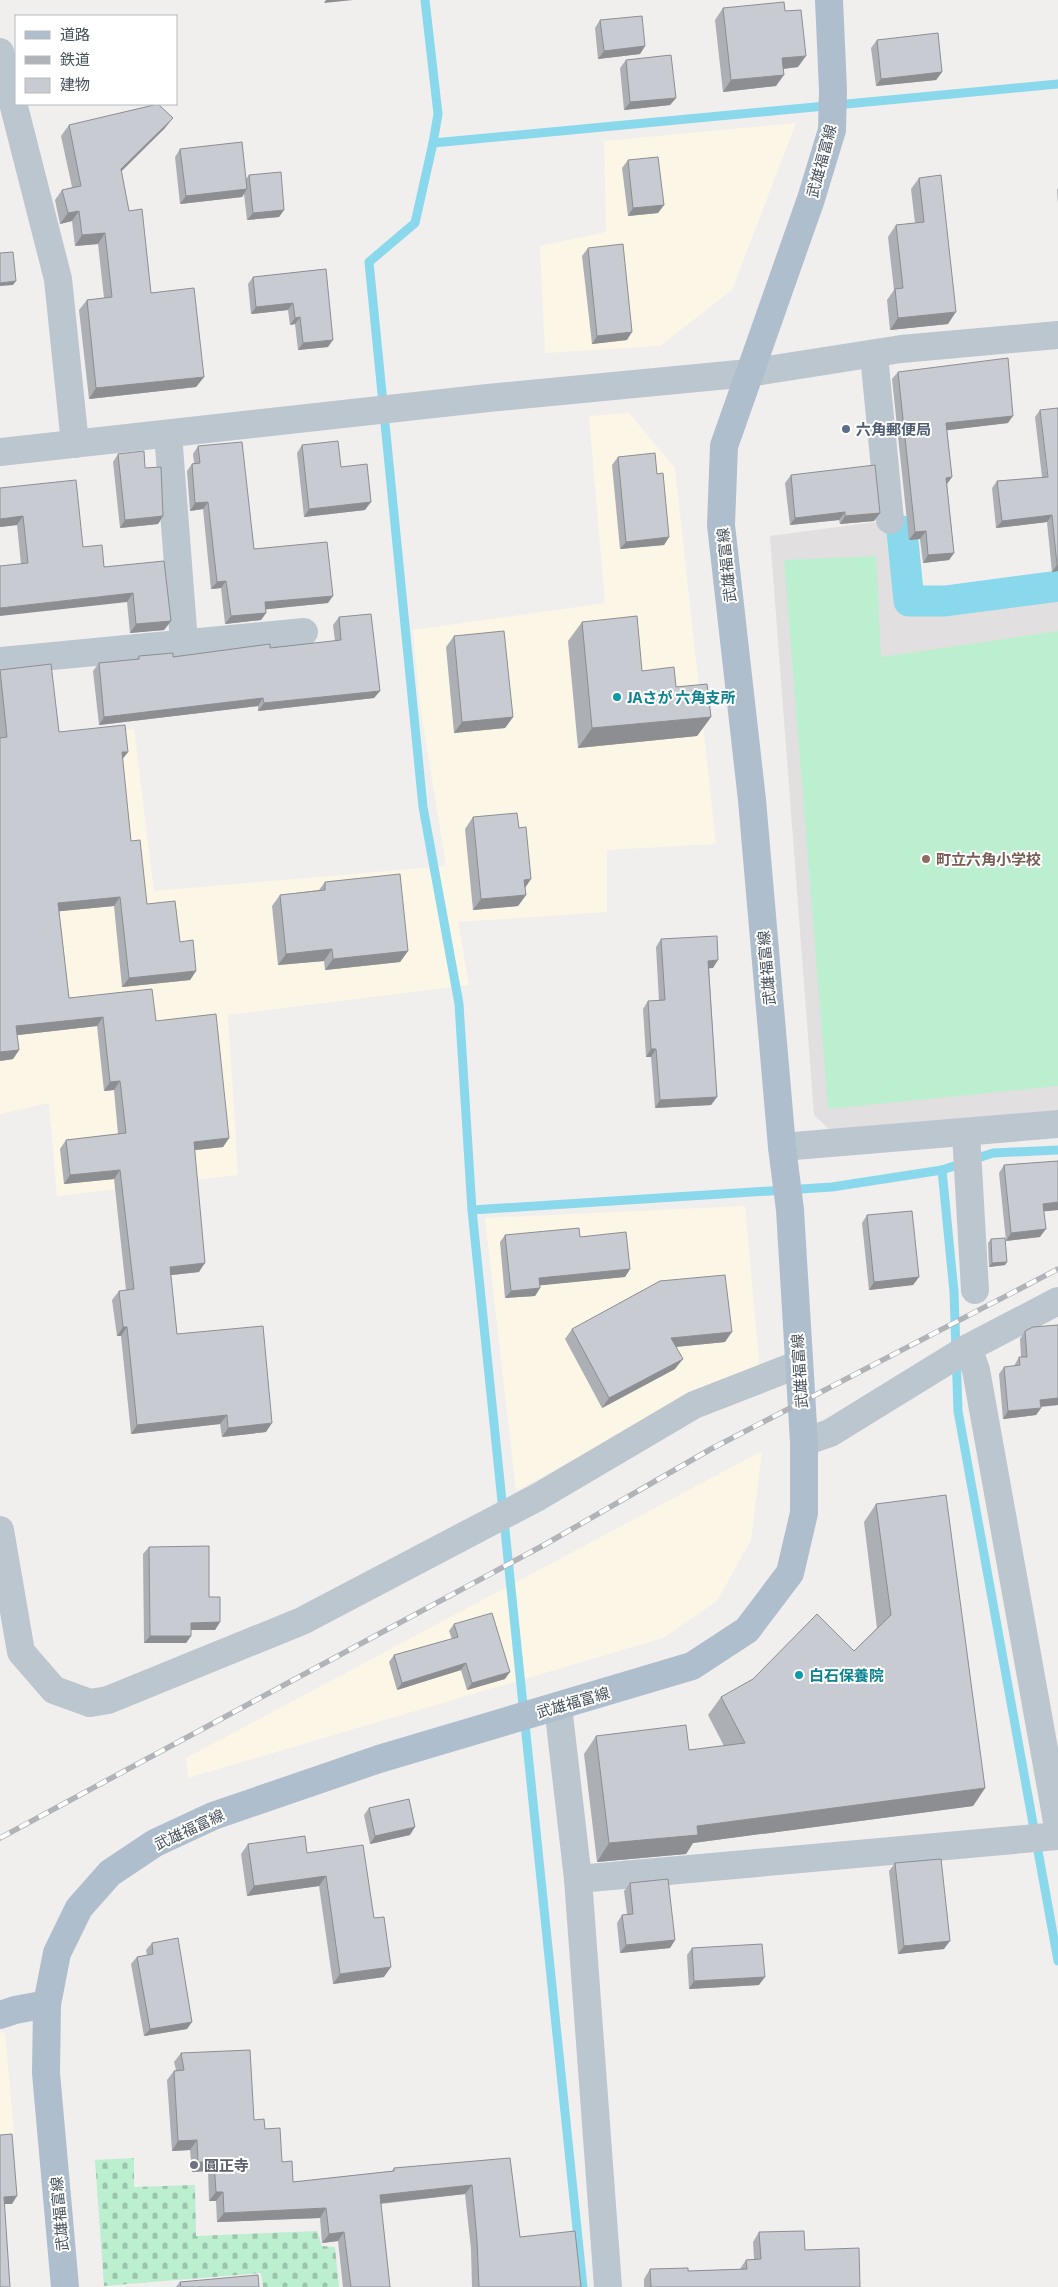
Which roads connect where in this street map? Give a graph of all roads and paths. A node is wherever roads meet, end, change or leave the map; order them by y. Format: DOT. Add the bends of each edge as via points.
graph roads {
  1 [pos="829,0"];
  2 [pos="0,52"];
  3 [pos="1058,335"];
  4 [pos="874,355"];
  5 [pos="749,373"];
  6 [pos="168,434"];
  7 [pos="75,444"];
  8 [pos="0,452"];
  9 [pos="890,520"];
  10 [pos="304,632"];
  11 [pos="184,642"];
  12 [pos="0,661"];
  13 [pos="1058,1124"];
  14 [pos="966,1139"];
  15 [pos="783,1159"];
  16 [pos="975,1290"];
  17 [pos="1058,1302"];
  18 [pos="957,1354"];
  19 [pos="798,1364"];
  20 [pos="804,1442"];
  21 [pos="0,1530"];
  22 [pos="552,1708"];
  23 [pos="1049,1829"];
  24 [pos="578,1879"];
  25 [pos="47,2004"];
  26 [pos="0,2015"];
  27 [pos="65,2287"];
  28 [pos="608,2287"];
  1 -- 5 [label="main road, 武雄福富線" via="832,130"];
  2 -- 7 [label="street" via="58,279"];
  3 -- 4 [label="street" via="901,349"];
  4 -- 5 [label="street"];
  4 -- 9 [label="street"];
  5 -- 6 [label="street"];
  5 -- 15 [label="main road, 武雄福富線" via="724,446 722,525 752,800"];
  6 -- 7 [label="street"];
  6 -- 11 [label="street"];
  7 -- 8 [label="street"];
  10 -- 11 [label="street"];
  11 -- 12 [label="street"];
  13 -- 14 [label="street"];
  14 -- 15 [label="street"];
  14 -- 16 [label="street"];
  15 -- 19 [label="main road, 武雄福富線" via="790,1210"];
  17 -- 18 [label="street"];
  18 -- 20 [label="street" via="830,1433"];
  18 -- 23 [label="street" via="976,1370"];
  19 -- 20 [label="main road, 武雄福富線"];
  19 -- 21 [label="street" via="694,1405 538,1497 302,1621 108,1700 90,1703 54,1690 21,1652"];
  20 -- 22 [label="main road, 武雄福富線" via="804,1513 790,1573 747,1630 692,1666"];
  22 -- 24 [label="street"];
  22 -- 25 [label="main road, 武雄福富線" via="379,1759 213,1816 155,1843 110,1872 79,1908 57,1953"];
  23 -- 24 [label="street"];
  24 -- 28 [label="street"];
  25 -- 26 [label="main road"];
  25 -- 27 [label="main road, 武雄福富線" via="46,2073"];
}
